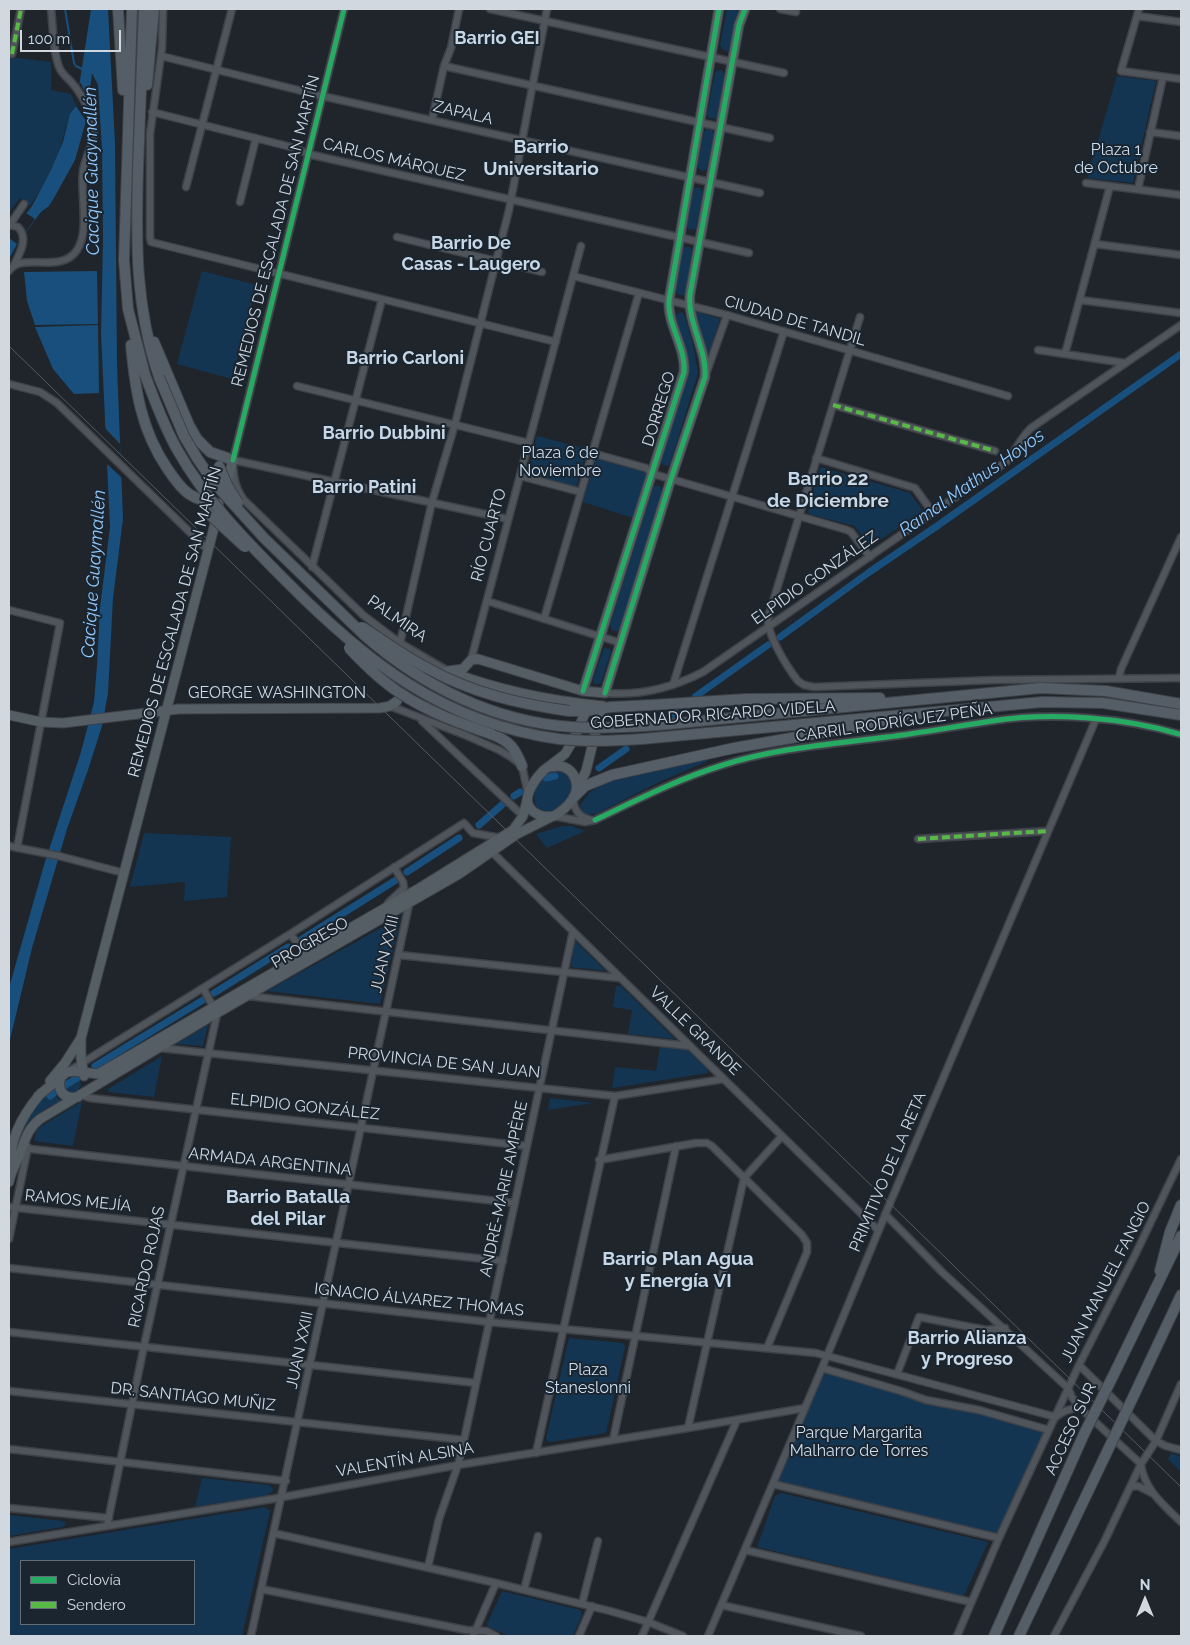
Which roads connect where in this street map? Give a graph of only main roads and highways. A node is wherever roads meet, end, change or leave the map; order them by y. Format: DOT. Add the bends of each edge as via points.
graph roads {
  1 [pos="118,9"];
  2 [pos="132,9"];
  3 [pos="144,9"];
  4 [pos="154,9"];
  5 [pos="719,9"];
  6 [pos="745,9"];
  7 [pos="139,140"];
  8 [pos="127,146"];
  9 [pos="139,291"];
  10 [pos="128,309"];
  11 [pos="233,460"];
  12 [pos="219,466"];
  13 [pos="221,504"];
  14 [pos="207,512"];
  15 [pos="264,538"];
  16 [pos="302,597"];
  17 [pos="337,609"];
  18 [pos="448,671"];
  19 [pos="430,678"];
  20 [pos="583,691"];
  21 [pos="928,699"];
  22 [pos="1181,702"];
  23 [pos="394,704"];
  24 [pos="605,707"];
  25 [pos="588,708"];
  26 [pos="167,710"];
  27 [pos="1156,711"];
  28 [pos="930,713"];
  29 [pos="9,715"];
  30 [pos="1181,715"];
  31 [pos="1181,723"];
  32 [pos="522,766"];
  33 [pos="548,767"];
  34 [pos="528,794"];
  35 [pos="574,797"];
  36 [pos="552,816"];
  37 [pos="409,898"];
  38 [pos="214,1008"];
  39 [pos="81,1038"];
  40 [pos="72,1071"];
  41 [pos="81,1095"];
  42 [pos="38,1096"];
  43 [pos="12,1170"];
  44 [pos="9,1182"];
  45 [pos="1181,1205"];
  46 [pos="1181,1236"];
  47 [pos="1153,1295"];
  48 [pos="1181,1295"];
  49 [pos="1181,1308"];
  50 [pos="1164,1331"];
  51 [pos="994,1636"];
  52 [pos="1019,1636"];
  1 -- 8 [label="highway"];
  2 -- 8 [label="highway, GOBERNADOR RICARDO VIDELA"];
  3 -- 7 [label="highway, GOBERNADOR RICARDO VIDELA"];
  4 -- 7 [label="highway"];
  5 -- 20 [label="main road, DORREGO" via="669,300 669,312 684,369"];
  6 -- 20 [label="main road, DORREGO" via="732,62 690,305 705,377 605,693"];
  7 -- 9 [label="highway, GOBERNADOR RICARDO VIDELA" via="136,227"];
  8 -- 10 [label="highway, GOBERNADOR RICARDO VIDELA" via="124,260"];
  9 -- 11 [label="highway" via="162,362 193,432 206,449"];
  9 -- 15 [label="highway, GOBERNADOR RICARDO VIDELA, bridge" via="147,337 159,377 182,430 203,469"];
  10 -- 13 [label="highway" via="137,394 144,425 153,444 172,476 188,494"];
  10 -- 16 [label="highway, GOBERNADOR RICARDO VIDELA, bridge" via="145,375 177,450 199,484 241,534"];
  11 -- 13 [label="main road, REMEDIOS DE ESCALADA DE SAN MARTÍN"];
  12 -- 15 [label="highway, bridge" via="231,492"];
  13 -- 26 [label="main road, REMEDIOS DE ESCALADA DE SAN MARTÍN"];
  14 -- 16 [label="highway, bridge"];
  15 -- 17 [label="highway, GOBERNADOR RICARDO VIDELA, bridge"];
  16 -- 28 [label="highway, GOBERNADOR RICARDO VIDELA, bridge" via="368,657 442,704 503,727 560,739 610,741"];
  16 -- 32 [label="highway, bridge" via="363,663 400,693 437,713 510,743"];
  17 -- 21 [label="highway, GOBERNADOR RICARDO VIDELA, bridge" via="380,650 420,677 464,700 534,722 609,728"];
  17 -- 25 [label="highway, bridge" via="425,668 451,680 500,698 531,705 570,711"];
  18 -- 19 [label="main road"];
  18 -- 20 [label="main road" via="463,669 471,660 484,660"];
  18 -- 25 [label="main road, PALMIRA" via="472,680"];
  21 -- 22 [label="highway, GOBERNADOR RICARDO VIDELA" via="1062,688 1106,690"];
  21 -- 24 [label="highway" via="773,698"];
  23 -- 26 [label="main road, GEORGE WASHINGTON" via="361,709"];
  24 -- 25 [label="highway"];
  24 -- 35 [label="main road" via="586,771"];
  25 -- 33 [label="main road" via="565,754"];
  26 -- 29 [label="main road, GEORGE WASHINGTON" via="63,723"];
  26 -- 39 [label="main road, REMEDIOS DE ESCALADA DE SAN MARTÍN"];
  27 -- 28 [label="highway, GOBERNADOR RICARDO VIDELA" via="1103,703 1062,702"];
  27 -- 30 [label="highway, GOBERNADOR RICARDO VIDELA"];
  27 -- 31 [label="highway"];
  28 -- 35 [label="highway" via="734,748 612,775 585,786"];
  33 -- 34 [label="main road"];
  33 -- 35 [label="main road" via="563,767 571,771 575,780"];
  34 -- 36 [label="main road" via="532,812"];
  34 -- 37 [label="main road, PROGRESO" via="523,816 513,830"];
  35 -- 36 [label="main road"];
  36 -- 37 [label="main road, PROGRESO"];
  37 -- 38 [label="main road, PROGRESO"];
  37 -- 38 [label="main road, PROGRESO" via="248,996"];
  38 -- 40 [label="main road, PROGRESO" via="98,1074"];
  38 -- 41 [label="main road, PROGRESO" via="160,1048"];
  39 -- 40 [label="main road, REMEDIOS DE ESCALADA DE SAN MARTÍN"];
  39 -- 40 [label="main road, REMEDIOS DE ESCALADA DE SAN MARTÍN"];
  40 -- 41 [label="main road" via="86,1083"];
  40 -- 41 [label="main road" via="59,1084 62,1092 70,1098"];
  40 -- 42 [label="main road, REMEDIOS DE ESCALADA DE SAN MARTÍN"];
  40 -- 42 [label="main road"];
  41 -- 43 [label="main road, PROGRESO" via="28,1130 25,1149"];
  42 -- 43 [label="main road, REMEDIOS DE ESCALADA DE SAN MARTÍN" via="26,1112 15,1138"];
  43 -- 44 [label="main road"];
  45 -- 47 [label="highway"];
  46 -- 47 [label="highway, ACCESO SUR"];
  47 -- 51 [label="highway, ACCESO SUR, bridge" via="1084,1434"];
  48 -- 50 [label="highway"];
  49 -- 50 [label="highway"];
  50 -- 52 [label="highway, bridge"];
}
